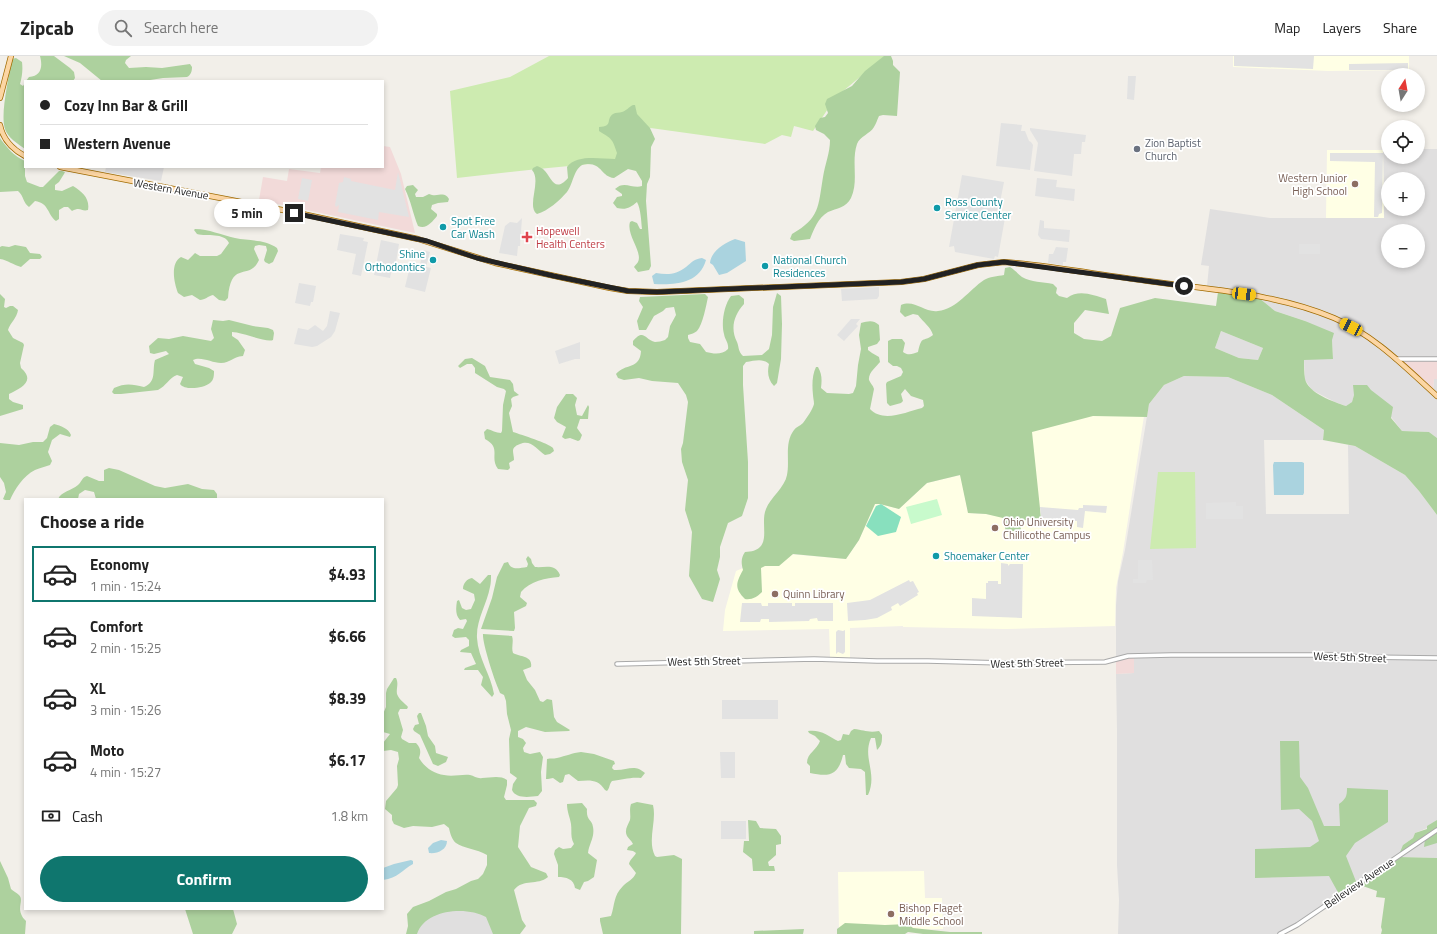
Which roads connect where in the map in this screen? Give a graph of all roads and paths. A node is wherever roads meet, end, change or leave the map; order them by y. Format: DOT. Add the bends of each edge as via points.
graph roads {
  1 [pos="11,56"];
  2 [pos="0,98"];
  3 [pos="0,125"];
  4 [pos="24,155"];
  5 [pos="65,168"];
  6 [pos="1396,359"];
  7 [pos="1437,359"];
  8 [pos="1437,396"];
  9 [pos="1437,658"];
  10 [pos="617,664"];
  11 [pos="1437,830"];
  12 [pos="1280,934"];
  1 -- 2 [label="main road"];
  3 -- 4 [label="main road" via="4,138"];
  5 -- 6 [label="main road, Western Avenue" via="427,241 495,263 628,291 901,282 924,279 978,265 1004,262 1258,296 1334,318 1367,336"];
  6 -- 7 [label="street"];
  6 -- 8 [label="main road, Western Avenue"];
  9 -- 10 [label="street, West 5th Street" via="1171,655 1128,656 1105,662 877,662 814,659"];
  11 -- 12 [label="street, Belleview Avenue"];
}
